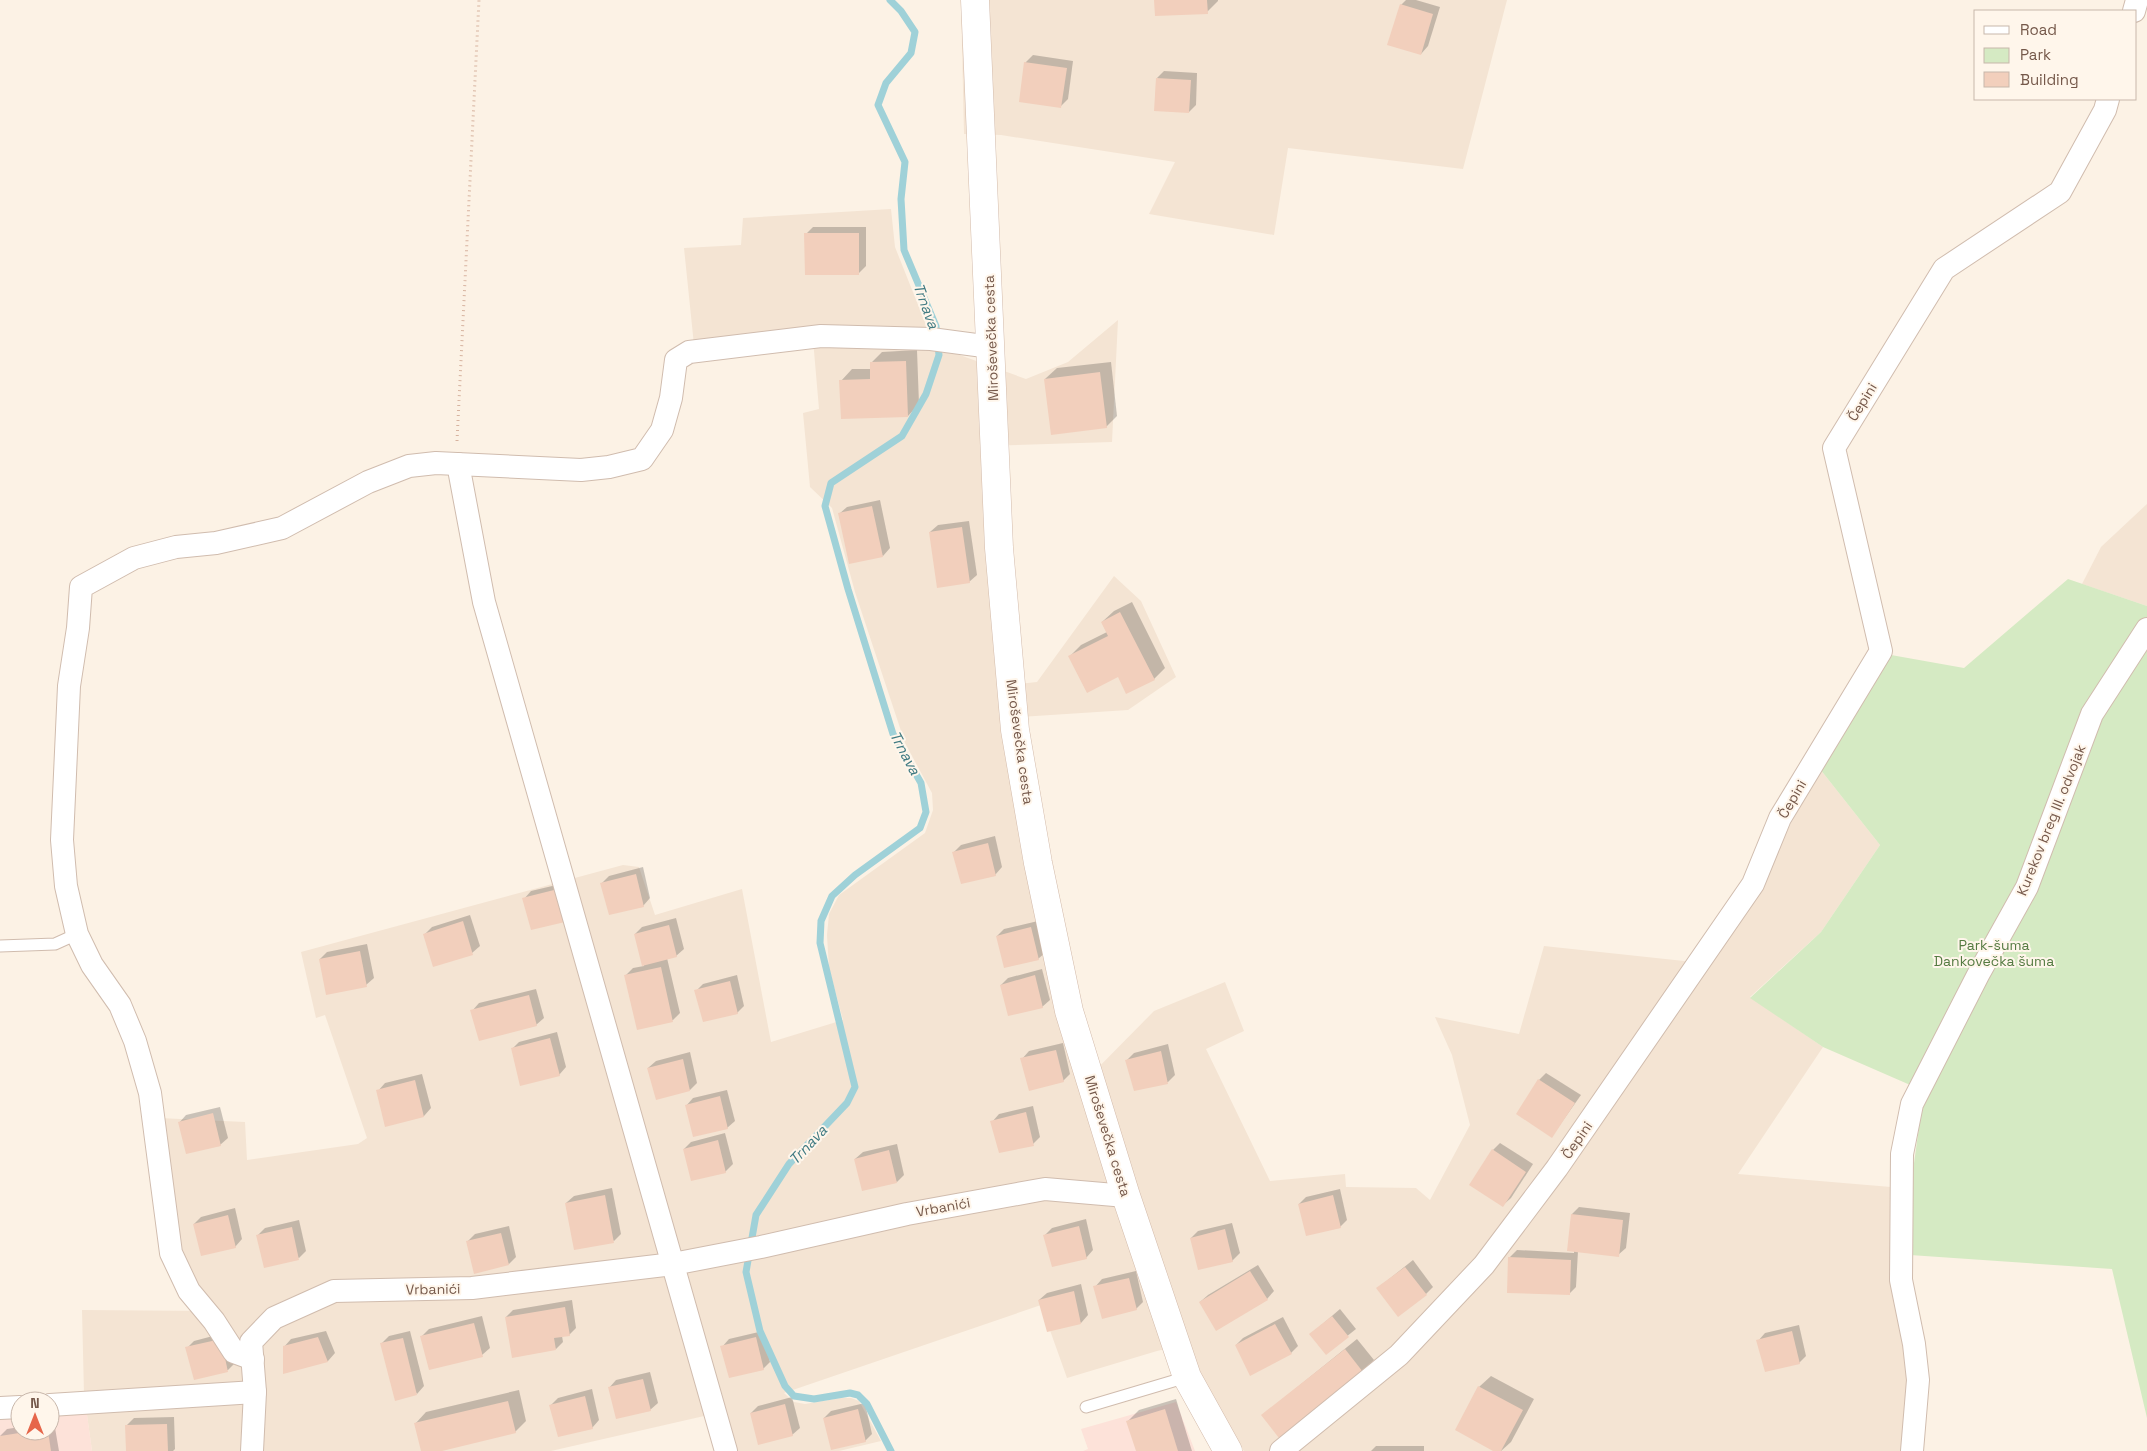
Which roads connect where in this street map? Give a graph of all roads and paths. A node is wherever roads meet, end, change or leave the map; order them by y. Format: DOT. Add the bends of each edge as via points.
graph roads {
  1 [pos="479,0"];
  2 [pos="975,0"];
  3 [pos="2108,100"];
  4 [pos="991,347"];
  5 [pos="458,464"];
  6 [pos="2147,629"];
  7 [pos="77,934"];
  8 [pos="0,946"];
  9 [pos="1126,1196"];
  10 [pos="674,1264"];
  11 [pos="253,1359"];
  12 [pos="1187,1377"];
  13 [pos="255,1392"];
  14 [pos="60,1404"];
  15 [pos="1086,1408"];
  16 [pos="252,1451"];
  17 [pos="726,1451"];
  18 [pos="1228,1451"];
  19 [pos="1281,1451"];
  20 [pos="1912,1451"];
  1 -- 5 [label="path" via="457,428"];
  2 -- 4 [label="main road, Miroševečka cesta"];
  3 -- 19 [label="street, Čepini" via="2060,192 1944,269 1834,448 1881,651 1780,818 1753,884 1558,1168 1484,1265 1399,1355"];
  4 -- 5 [label="street" via="939,340 821,336 689,352 676,360 671,398 662,430 642,459 581,470"];
  4 -- 9 [label="main road, Miroševečka cesta" via="1000,548 1015,730 1038,863 1069,1011"];
  5 -- 7 [label="street" via="409,466 368,482 282,528 216,544 176,547 134,558 81,587 69,686 62,840 66,886"];
  5 -- 10 [label="street" via="484,602"];
  6 -- 20 [label="street, Kurekov breg III. odvojak" via="2092,714 2027,887 1912,1104 1902,1154 1901,1280 1918,1380"];
  7 -- 8 [label="lane" via="54,944"];
  7 -- 11 [label="street" via="92,965 120,1006 135,1041 150,1093 171,1253 189,1292 234,1352"];
  9 -- 10 [label="street, Vrbanići" via="1045,1188"];
  9 -- 12 [label="main road, Miroševečka cesta"];
  10 -- 11 [label="street, Vrbanići" via="472,1288 334,1291 274,1318 251,1342"];
  10 -- 17 [label="street"];
  11 -- 13 [label="street, Vrbanići"];
  12 -- 15 [label="lane"];
  12 -- 18 [label="main road, Miroševečka cesta"];
  13 -- 14 [label="street"];
  13 -- 16 [label="street, Vrbanići"];
}
